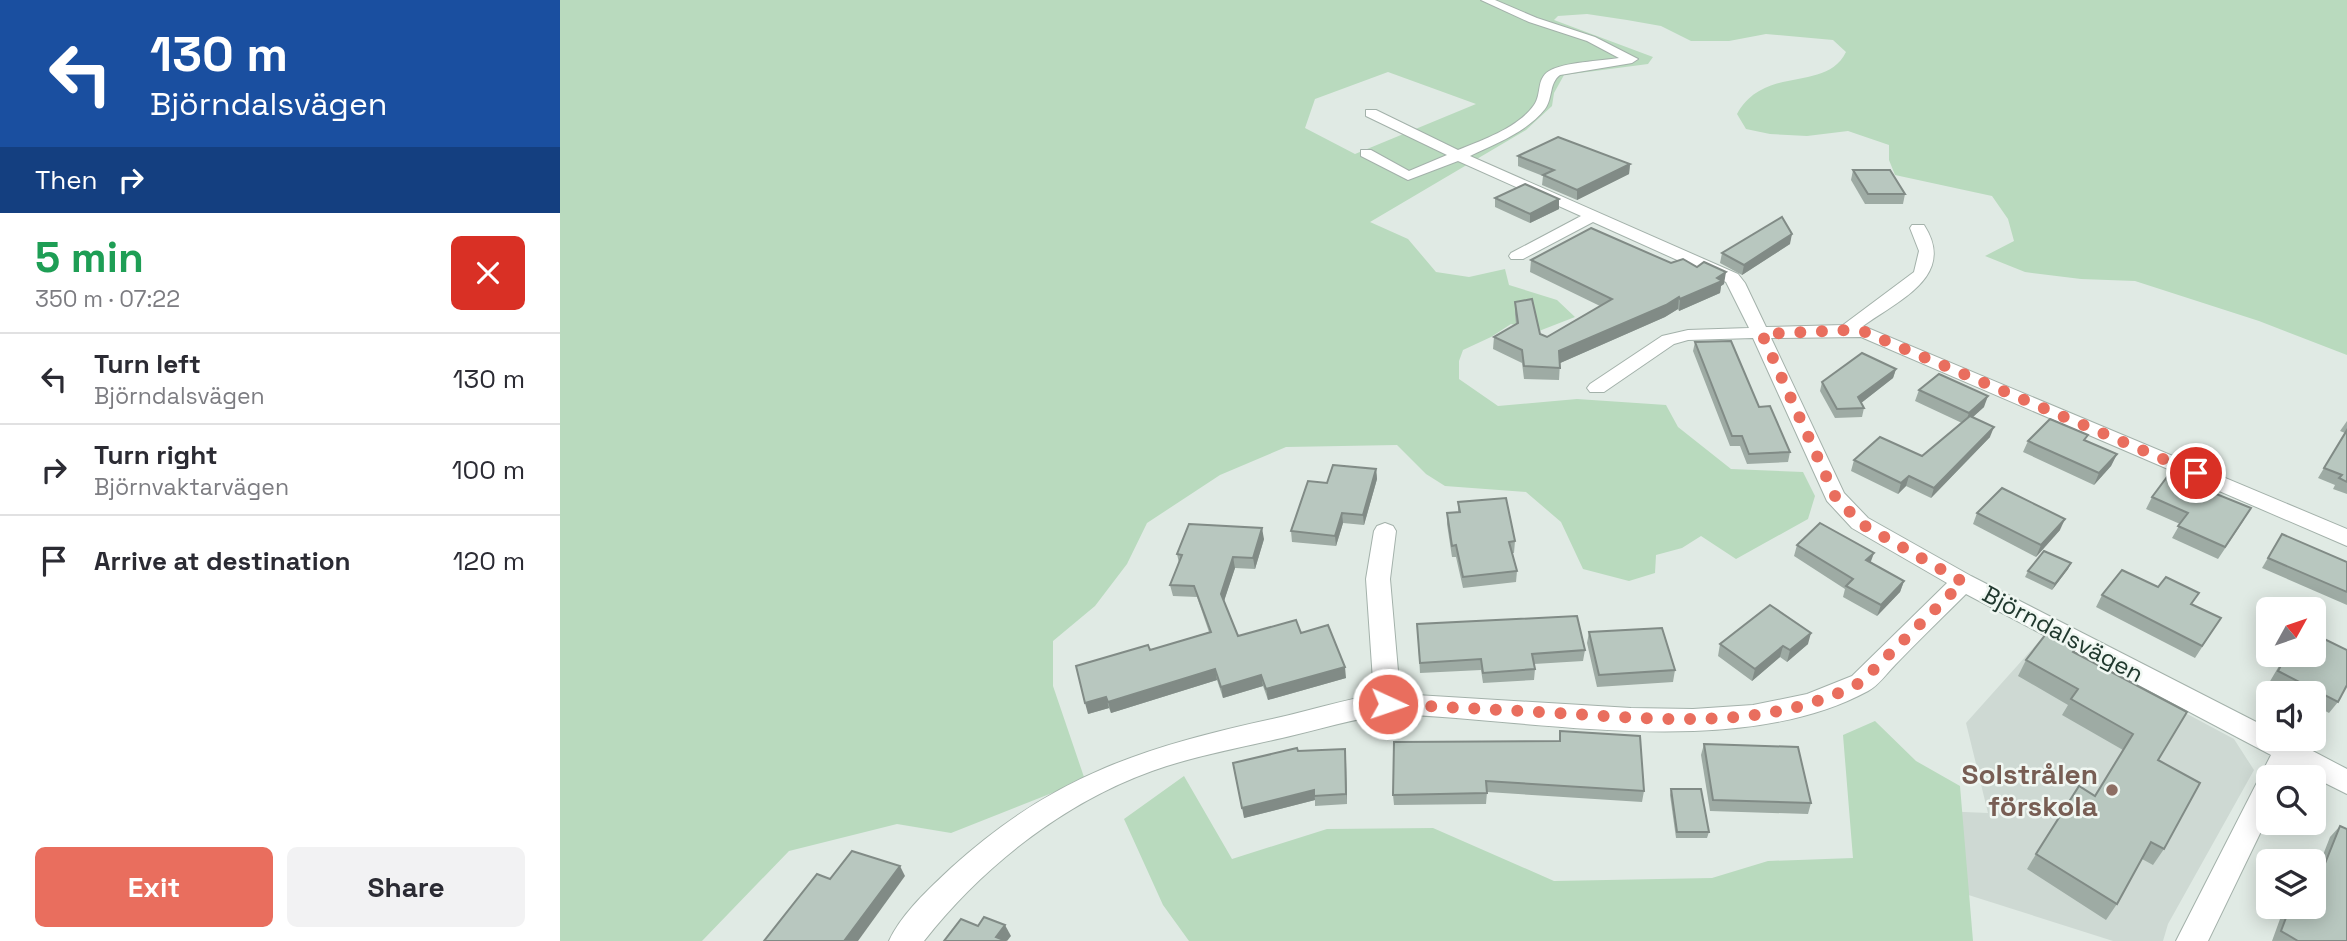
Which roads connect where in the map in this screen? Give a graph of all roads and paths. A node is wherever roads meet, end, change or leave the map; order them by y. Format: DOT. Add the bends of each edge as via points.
graph roads {
  1 [pos="1486,0"];
  2 [pos="1371,113"];
  3 [pos="1366,153"];
  4 [pos="1458,156"];
  5 [pos="1595,215"];
  6 [pos="1917,228"];
  7 [pos="1517,256"];
  8 [pos="1847,330"];
  9 [pos="1762,334"];
  10 [pos="1597,388"];
  11 [pos="1385,531"];
  12 [pos="2347,538"];
  13 [pos="1963,582"];
  14 [pos="1388,704"];
  15 [pos="2256,735"];
  16 [pos="2287,751"];
  17 [pos="2280,765"];
  18 [pos="2347,782"];
  19 [pos="2256,812"];
  20 [pos="905,941"];
  21 [pos="2192,941"];
  1 -- 4 [label="street" via="1591,38 1632,60 1556,72 1548,78 1536,112"];
  2 -- 4 [label="street, Björndalsvägen"];
  3 -- 4 [label="street" via="1408,176"];
  4 -- 5 [label="street, Björndalsvägen"];
  5 -- 7 [label="street"];
  5 -- 9 [label="street, Björndalsvägen" via="1732,278"];
  6 -- 8 [label="street" via="1929,249 1921,275"];
  8 -- 9 [label="street"];
  8 -- 12 [label="street" via="1865,332"];
  9 -- 10 [label="street" via="1688,335 1668,341"];
  9 -- 13 [label="street, Björndalsvägen" via="1835,496 1860,523"];
  11 -- 14 [label="street" via="1378,579"];
  13 -- 14 [label="street" via="1861,682 1784,711 1690,720"];
  13 -- 15 [label="street, Björndalsvägen"];
  14 -- 20 [label="street" via="1199,746 1128,768 1052,808 990,851 927,911"];
  16 -- 17 [label="street"];
  16 -- 18 [label="street, Björndalsvägen"];
  19 -- 21 [label="street"];
}
